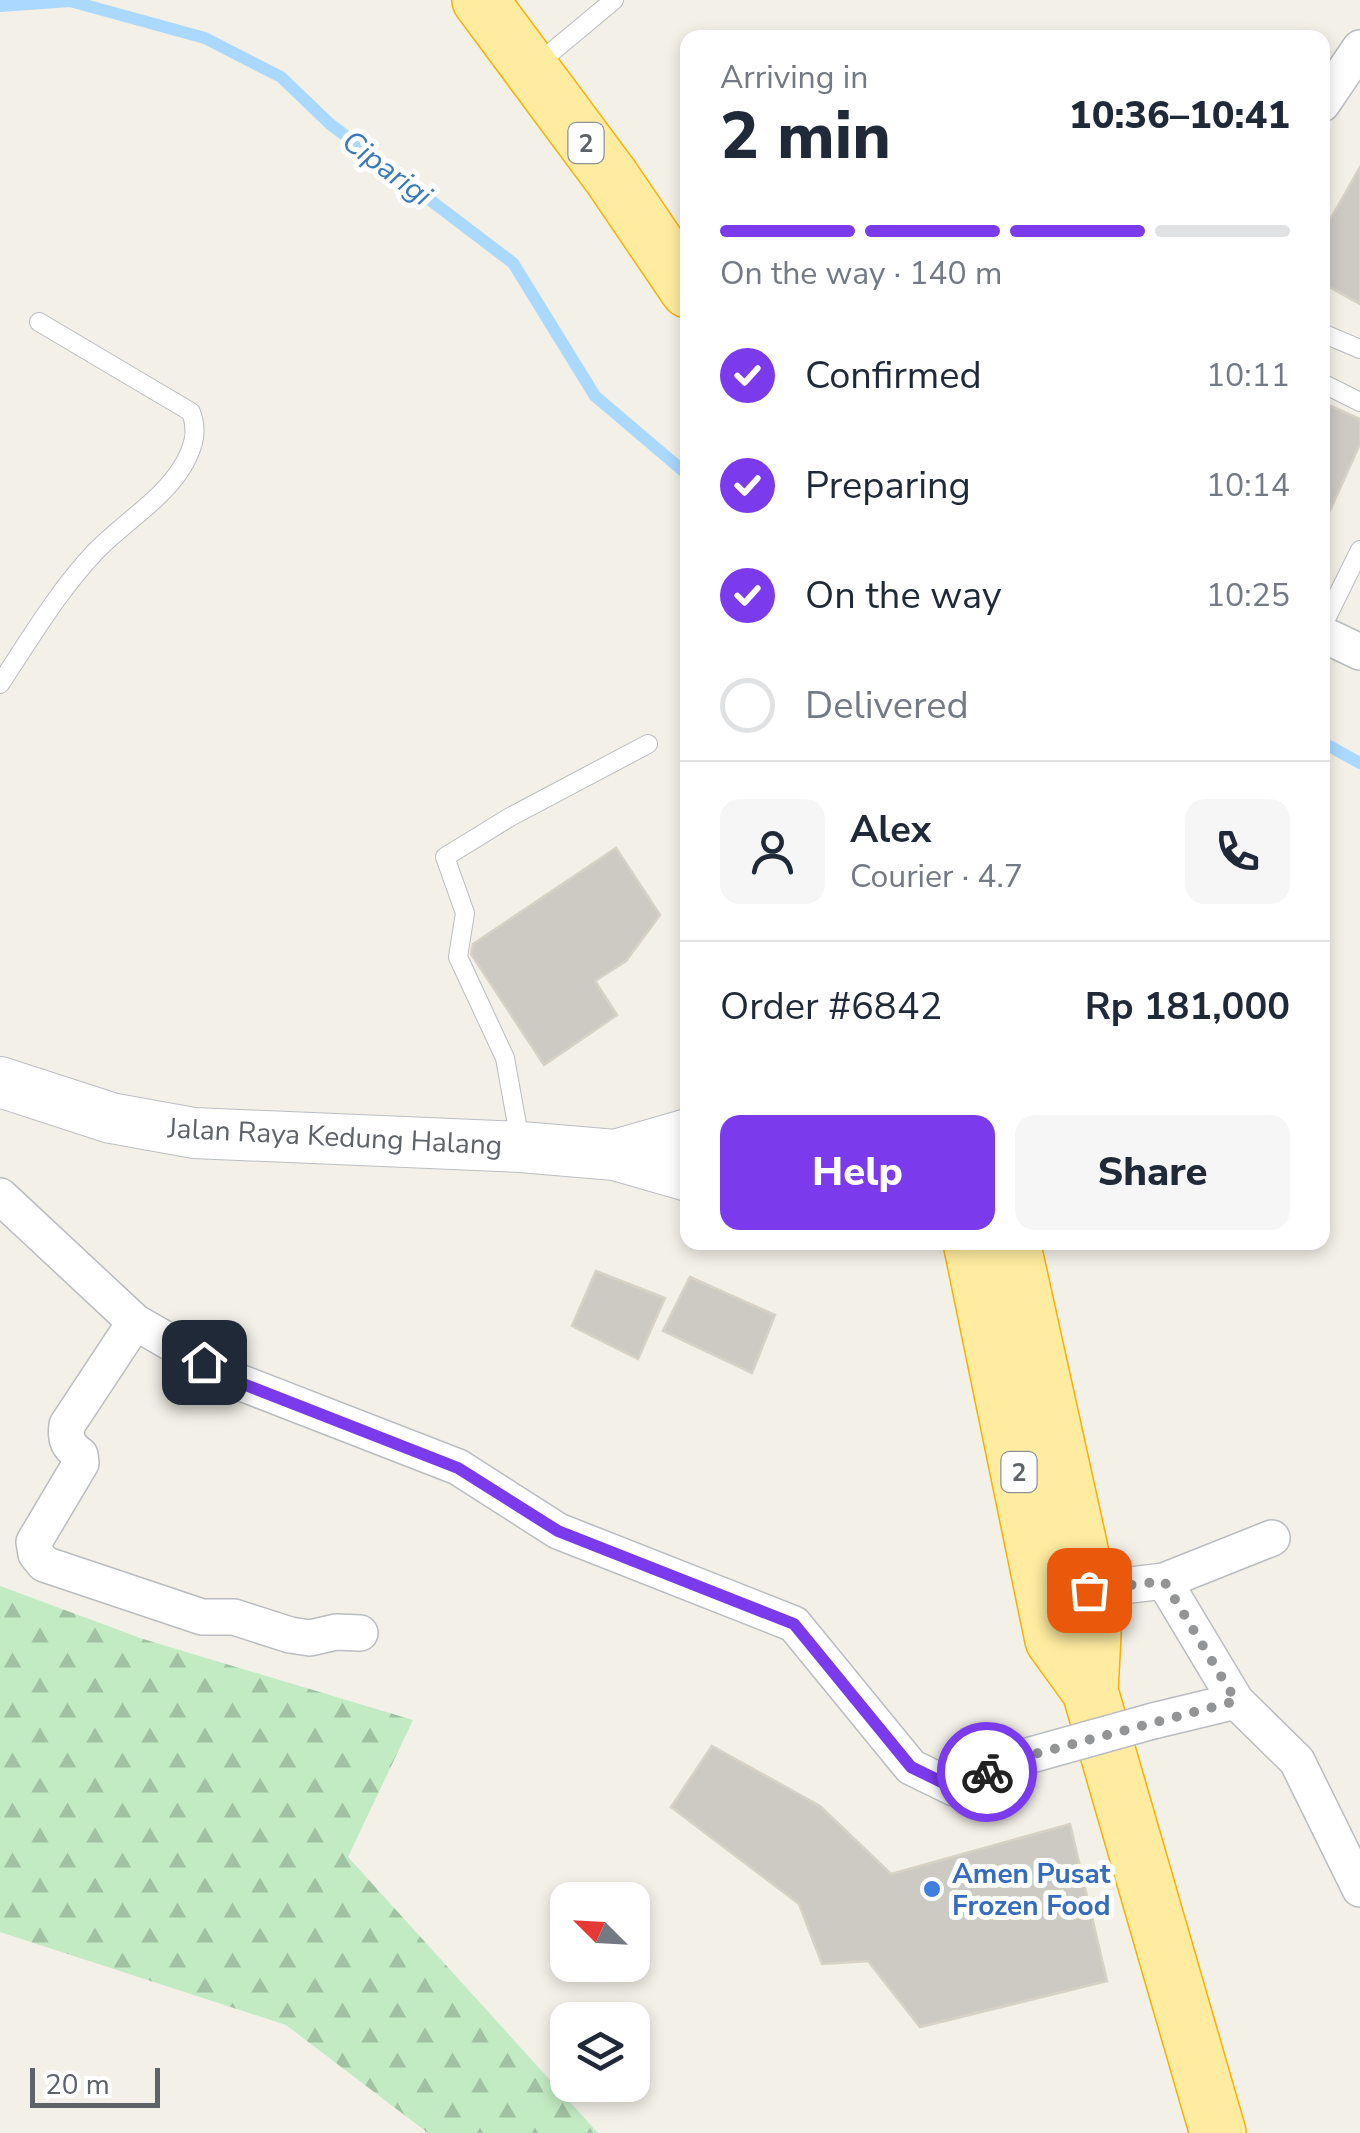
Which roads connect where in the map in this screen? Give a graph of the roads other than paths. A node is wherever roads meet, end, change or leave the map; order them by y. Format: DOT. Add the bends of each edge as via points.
graph roads {
  1 [pos="480,0"];
  2 [pos="614,0"];
  3 [pos="1360,48"];
  4 [pos="532,69"];
  5 [pos="1330,92"];
  6 [pos="680,278"];
  7 [pos="38,322"];
  8 [pos="1330,336"];
  9 [pos="1360,349"];
  10 [pos="1330,387"];
  11 [pos="1360,402"];
  12 [pos="1360,550"];
  13 [pos="1330,613"];
  14 [pos="1330,635"];
  15 [pos="1360,652"];
  16 [pos="0,684"];
  17 [pos="648,744"];
  18 [pos="0,1082"];
  19 [pos="680,1136"];
  20 [pos="520,1147"];
  21 [pos="616,1155"];
  22 [pos="680,1174"];
  23 [pos="0,1196"];
  24 [pos="972,1250"];
  25 [pos="1014,1250"];
  26 [pos="135,1322"];
  27 [pos="1272,1538"];
  28 [pos="1164,1581"];
  29 [pos="1089,1590"];
  30 [pos="360,1633"];
  31 [pos="1090,1691"];
  32 [pos="1236,1701"];
  33 [pos="1356,1874"];
  34 [pos="1218,2133"];
  1 -- 4 [label="highway, 2"];
  2 -- 4 [label="lane"];
  3 -- 5 [label="street"];
  4 -- 6 [label="highway, 2"];
  7 -- 16 [label="lane" via="191,412 194,441 172,481 65,587"];
  8 -- 9 [label="lane"];
  10 -- 11 [label="lane"];
  12 -- 13 [label="lane"];
  14 -- 15 [label="street"];
  17 -- 20 [label="lane" via="445,857 465,912 458,957 504,1058"];
  18 -- 20 [label="main road, Jalan Raya Kedung Halang" via="111,1118 194,1132"];
  19 -- 21 [label="main road, Jalan Raya Kedung Halang"];
  20 -- 21 [label="main road, Jalan Raya Kedung Halang"];
  21 -- 22 [label="main road, Jalan Raya Kedung Halang"];
  23 -- 26 [label="street"];
  24 -- 31 [label="highway, 2" via="1054,1640"];
  25 -- 29 [label="highway, 2"];
  26 -- 30 [label="street" via="67,1425 66,1437 81,1463 34,1542 36,1554 44,1564 202,1617 234,1617 290,1636"];
  26 -- 32 [label="street, bridge" via="238,1382 458,1468 558,1531 794,1624 911,1767 954,1788 1016,1759"];
  27 -- 28 [label="street"];
  28 -- 29 [label="street"];
  28 -- 32 [label="street"];
  29 -- 31 [label="highway, 2"];
  31 -- 34 [label="highway, 2"];
  32 -- 33 [label="street" via="1298,1761"];
}
